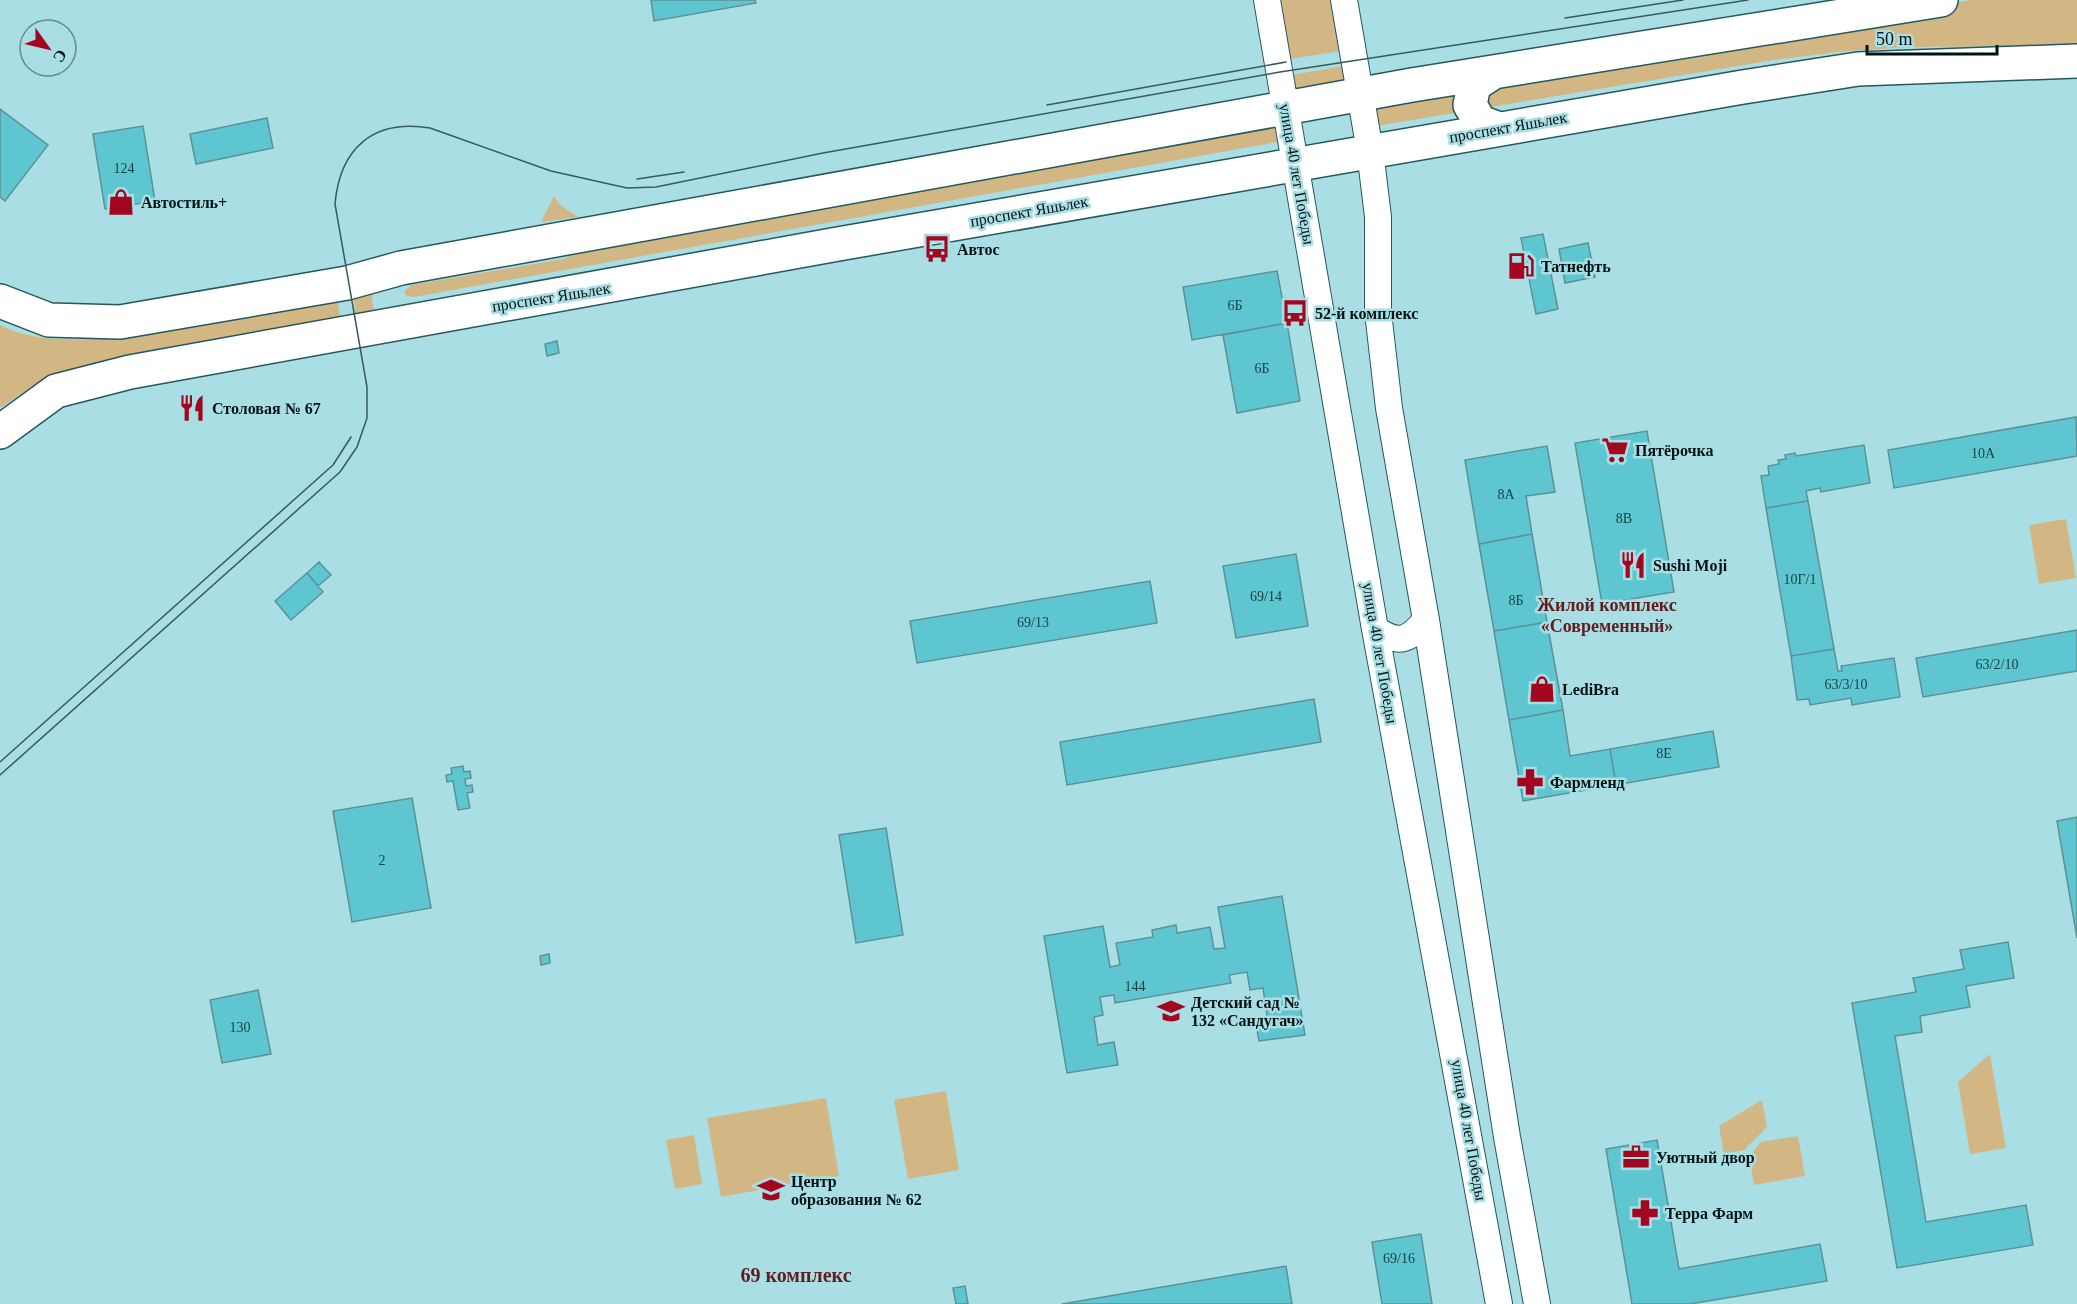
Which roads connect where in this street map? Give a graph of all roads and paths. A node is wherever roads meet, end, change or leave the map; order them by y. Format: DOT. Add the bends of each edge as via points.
graph roads {
  1 [pos="1267,0"];
  2 [pos="1344,0"];
  3 [pos="1941,0"];
  4 [pos="2077,62"];
  5 [pos="1491,74"];
  6 [pos="1362,95"];
  7 [pos="1285,109"];
  8 [pos="1499,129"];
  9 [pos="1370,151"];
  10 [pos="1296,165"];
  11 [pos="400,268"];
  12 [pos="0,301"];
  13 [pos="404,322"];
  14 [pos="0,432"];
  15 [pos="1426,620"];
  16 [pos="1375,629"];
  17 [pos="1499,1304"];
  18 [pos="1536,1304"];
  1 -- 7 [label="street, улица 40 лет Победы"];
  2 -- 6 [label="street"];
  3 -- 5 [label="main road"];
  4 -- 8 [label="main road, проспект Яшьлек" via="1858,69"];
  5 -- 6 [label="main road"];
  5 -- 8 [label="main road" via="1474,86 1470,105 1480,123"];
  6 -- 7 [label="main road"];
  6 -- 9 [label="street"];
  7 -- 10 [label="street, улица 40 лет Победы"];
  7 -- 11 [label="main road"];
  8 -- 9 [label="main road, проспект Яшьлек"];
  9 -- 10 [label="main road, проспект Яшьлек"];
  9 -- 15 [label="street" via="1378,217 1381,352"];
  10 -- 13 [label="main road, проспект Яшьлек"];
  10 -- 16 [label="street, улица 40 лет Победы"];
  11 -- 12 [label="main road" via="347,283 120,322 49,320"];
  11 -- 13 [label="main road" via="384,298 385,308"];
  13 -- 14 [label="main road, проспект Яшьлек" via="130,372 56,391"];
  15 -- 16 [label="street" via="1404,639 1390,639"];
  15 -- 18 [label="street"];
  16 -- 17 [label="street, улица 40 лет Победы"];
}
